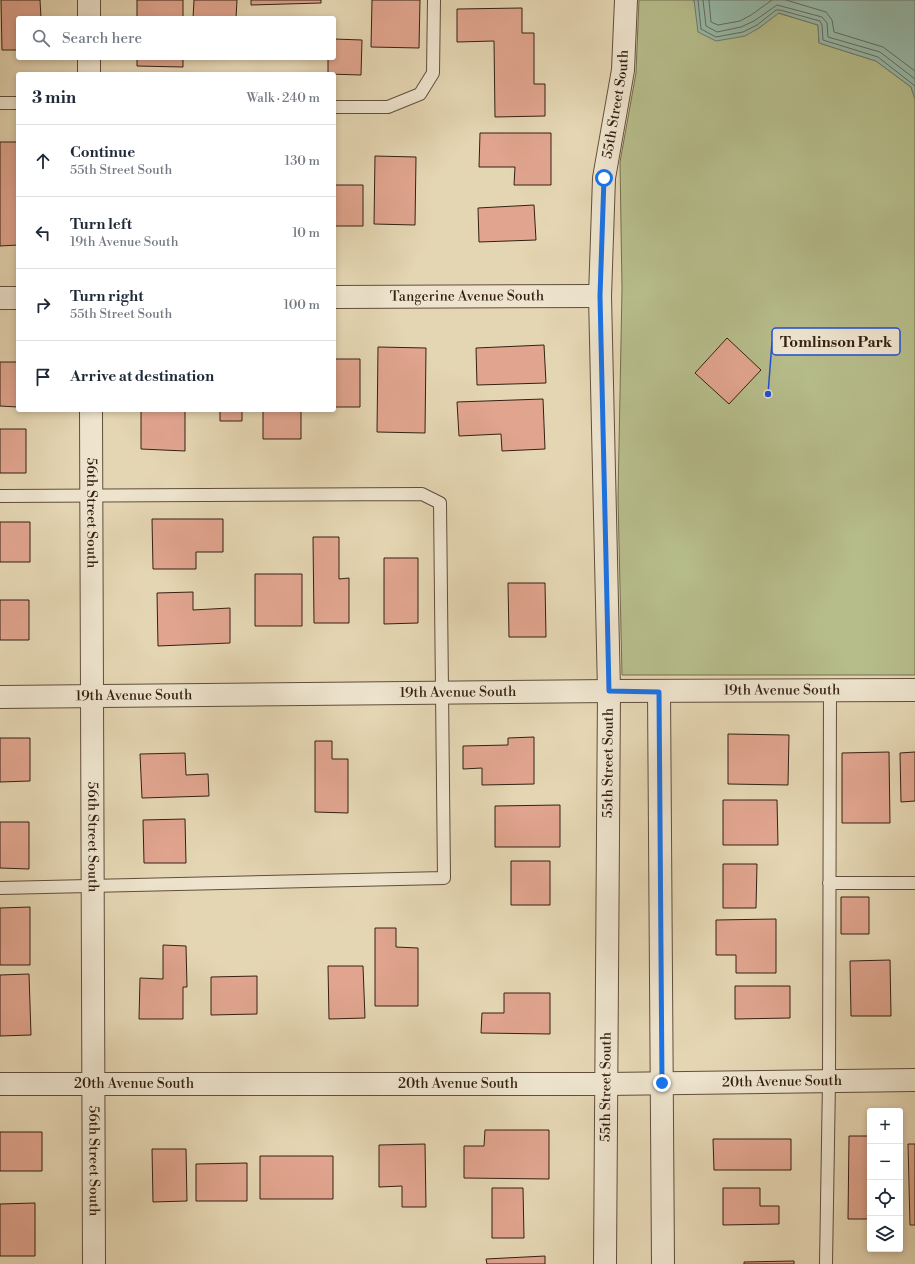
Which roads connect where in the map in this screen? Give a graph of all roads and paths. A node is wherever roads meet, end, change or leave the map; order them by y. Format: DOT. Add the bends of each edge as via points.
graph roads {
  1 [pos="88,0"];
  2 [pos="434,0"];
  3 [pos="626,0"];
  4 [pos="89,16"];
  5 [pos="89,60"];
  6 [pos="89,72"];
  7 [pos="0,103"];
  8 [pos="16,103"];
  9 [pos="336,107"];
  10 [pos="600,296"];
  11 [pos="336,297"];
  12 [pos="0,298"];
  13 [pos="16,298"];
  14 [pos="90,412"];
  15 [pos="91,494"];
  16 [pos="0,496"];
  17 [pos="915,690"];
  18 [pos="609,691"];
  19 [pos="830,691"];
  20 [pos="659,692"];
  21 [pos="442,693"];
  22 [pos="0,697"];
  23 [pos="92,697"];
  24 [pos="829,883"];
  25 [pos="915,883"];
  26 [pos="92,886"];
  27 [pos="0,888"];
  28 [pos="915,1080"];
  29 [pos="829,1081"];
  30 [pos="662,1083"];
  31 [pos="0,1084"];
  32 [pos="94,1084"];
  33 [pos="607,1084"];
  34 [pos="94,1264"];
  35 [pos="605,1264"];
  36 [pos="663,1264"];
  37 [pos="826,1264"];
  1 -- 4 [label="street"];
  2 -- 9 [label="lane" via="433,73 420,94 388,107"];
  3 -- 10 [label="street, 55th Street South" via="623,70 604,178"];
  5 -- 6 [label="street"];
  7 -- 8 [label="lane"];
  10 -- 11 [label="street, Tangerine Avenue South"];
  10 -- 18 [label="street, 55th Street South"];
  12 -- 13 [label="street"];
  14 -- 15 [label="street, 56th Street South"];
  15 -- 16 [label="lane"];
  15 -- 21 [label="lane" via="422,494 440,503"];
  15 -- 23 [label="street, 56th Street South"];
  17 -- 19 [label="street, 19th Avenue South"];
  18 -- 20 [label="street, 19th Avenue South"];
  18 -- 21 [label="street, 19th Avenue South"];
  18 -- 33 [label="street, 55th Street South"];
  19 -- 20 [label="street, 19th Avenue South"];
  19 -- 24 [label="lane"];
  20 -- 30 [label="street"];
  21 -- 23 [label="street, 19th Avenue South"];
  21 -- 26 [label="lane" via="444,878"];
  22 -- 23 [label="street, 19th Avenue South"];
  23 -- 26 [label="street, 56th Street South"];
  24 -- 25 [label="lane"];
  24 -- 29 [label="lane"];
  26 -- 27 [label="lane"];
  26 -- 32 [label="street, 56th Street South"];
  28 -- 29 [label="street, 20th Avenue South"];
  29 -- 30 [label="street, 20th Avenue South"];
  29 -- 37 [label="lane"];
  30 -- 33 [label="street, 20th Avenue South"];
  30 -- 36 [label="street"];
  31 -- 32 [label="street, 20th Avenue South"];
  32 -- 33 [label="street, 20th Avenue South"];
  32 -- 34 [label="street, 56th Street South"];
  33 -- 35 [label="street, 55th Street South"];
}
